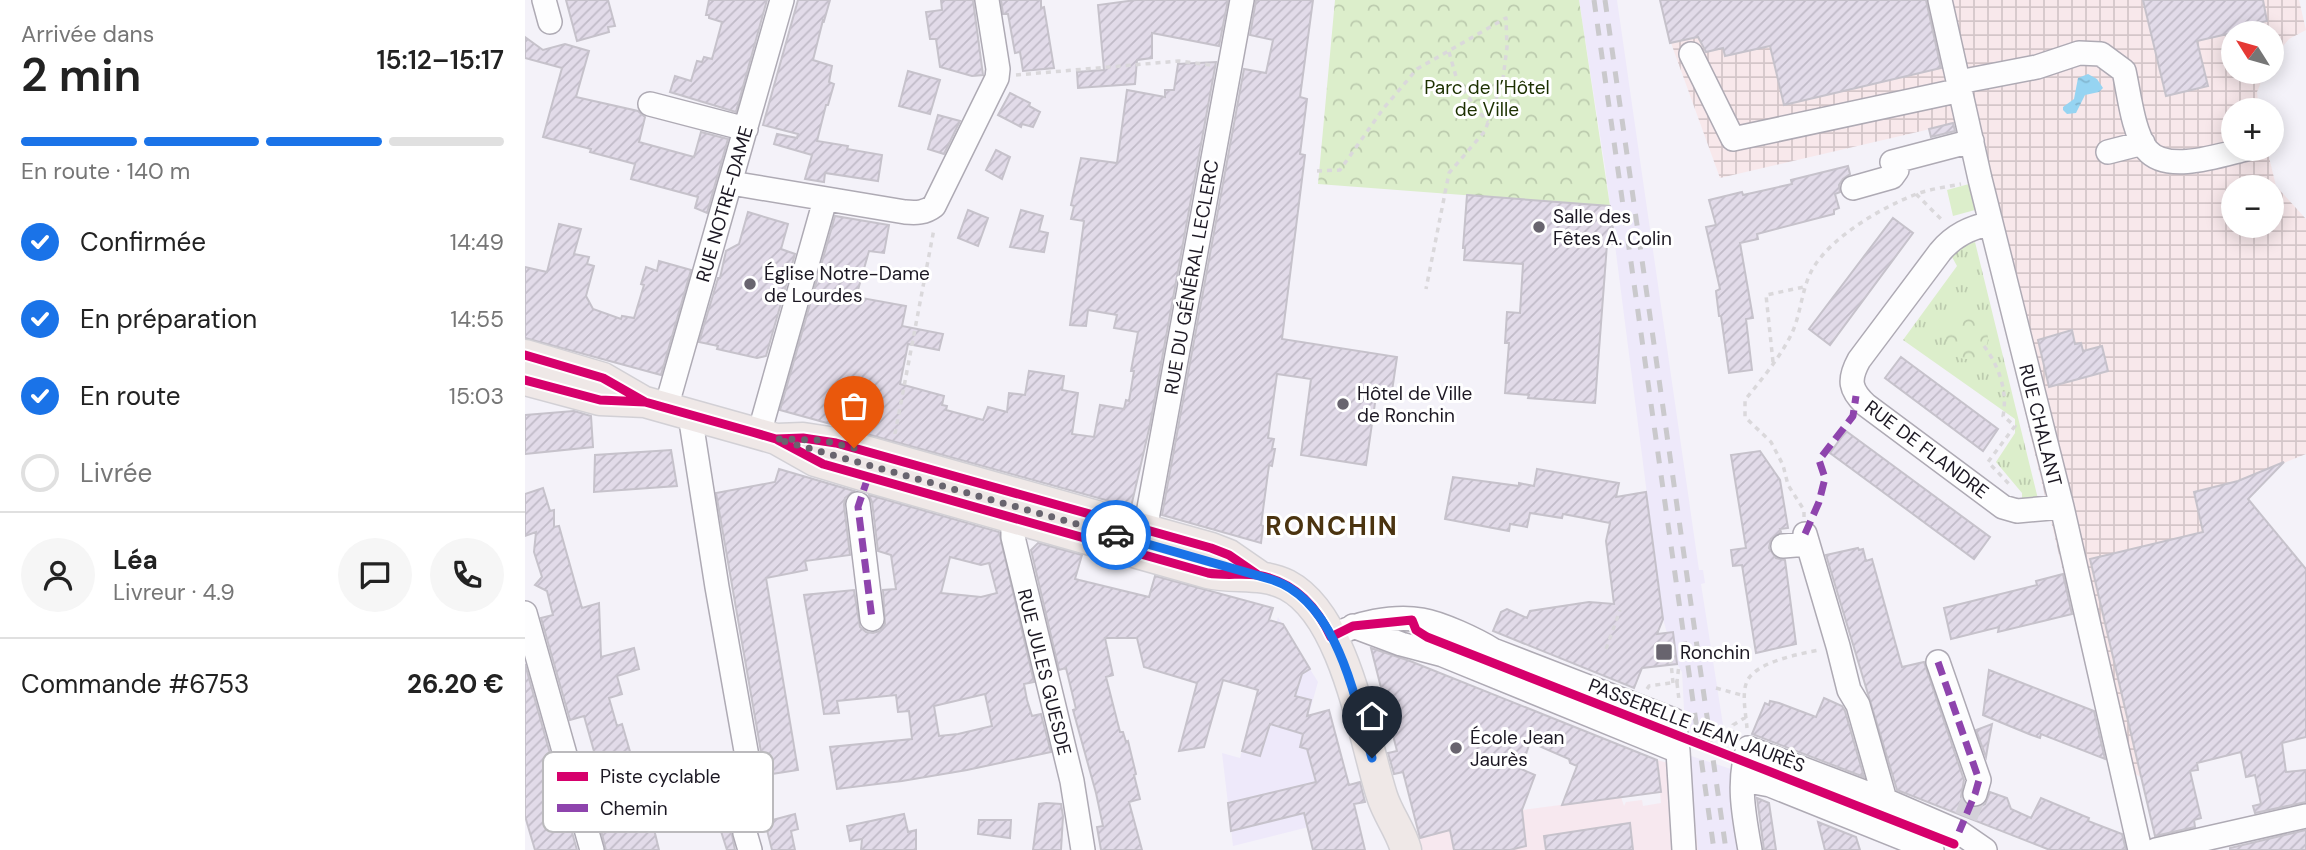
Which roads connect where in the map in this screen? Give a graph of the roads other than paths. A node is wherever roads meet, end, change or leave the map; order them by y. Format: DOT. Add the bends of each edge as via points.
graph roads {
  1 [pos="782,0"];
  2 [pos="987,0"];
  3 [pos="1241,0"];
  4 [pos="1940,0"];
  5 [pos="1691,54"];
  6 [pos="1960,86"];
  7 [pos="650,104"];
  8 [pos="747,129"];
  9 [pos="1972,141"];
  10 [pos="2143,143"];
  11 [pos="2108,152"];
  12 [pos="2221,155"];
  13 [pos="731,183"];
  14 [pos="1853,188"];
  15 [pos="825,200"];
  16 [pos="1991,223"];
  17 [pos="525,355"];
  18 [pos="525,369"];
  19 [pos="525,380"];
  20 [pos="667,408"];
  21 [pos="767,437"];
  22 [pos="870,483"];
  23 [pos="1018,507"];
  24 [pos="2061,507"];
  25 [pos="1140,542"];
  26 [pos="1783,546"];
  27 [pos="525,613"];
  28 [pos="872,620"];
  29 [pos="1342,631"];
  30 [pos="1938,662"];
  31 [pos="1678,751"];
  32 [pos="564,752"];
  33 [pos="746,752"];
  34 [pos="1743,780"];
  35 [pos="1975,794"];
  36 [pos="1383,798"];
  37 [pos="1885,800"];
  38 [pos="2306,816"];
  39 [pos="587,832"];
  40 [pos="592,850"];
  41 [pos="1083,850"];
  42 [pos="1384,850"];
  43 [pos="1394,850"];
  44 [pos="1406,850"];
  45 [pos="1684,850"];
  46 [pos="1750,850"];
  47 [pos="1933,850"];
  48 [pos="1985,850"];
  49 [pos="2140,850"];
  50 [pos="2156,850"];
  1 -- 8 [label="street, RUE NOTRE-DAME"];
  2 -- 15 [label="street" via="997,78 934,206 917,214"];
  3 -- 25 [label="street, RUE DU GÉNÉRAL LECLERC"];
  4 -- 6 [label="street, RUE CHALANT"];
  5 -- 6 [label="street" via="1733,139"];
  6 -- 9 [label="street, RUE CHALANT"];
  6 -- 10 [label="street" via="2079,53 2101,54 2124,72"];
  7 -- 8 [label="street"];
  8 -- 13 [label="street, RUE NOTRE-DAME"];
  9 -- 14 [label="street" via="1895,161 1897,170 1892,177"];
  9 -- 16 [label="street, RUE CHALANT"];
  10 -- 11 [label="street"];
  10 -- 12 [label="street" via="2147,151 2163,160 2199,161"];
  13 -- 15 [label="street"];
  13 -- 20 [label="street, RUE NOTRE-DAME"];
  15 -- 21 [label="street"];
  16 -- 24 [label="street, RUE CHALANT"];
  16 -- 24 [label="street, RUE DE FLANDRE" via="1958,235 1940,252 1859,360 1853,390 1866,405 2003,506 2017,511"];
  17 -- 20 [label="main road" via="603,377"];
  18 -- 20 [label="street"];
  19 -- 20 [label="main road" via="600,400"];
  20 -- 21 [label="main road"];
  20 -- 33 [label="street" via="717,587"];
  21 -- 22 [label="main road"];
  21 -- 23 [label="street"];
  22 -- 23 [label="main road"];
  22 -- 28 [label="street"];
  23 -- 25 [label="main road"];
  23 -- 41 [label="street, RUE JULES GUESDE" via="1013,537 1072,781"];
  24 -- 49 [label="street, RUE CHALANT"];
  25 -- 29 [label="main road" via="1214,574 1258,575 1280,582"];
  26 -- 37 [label="street" via="1806,539"];
  27 -- 32 [label="street"];
  29 -- 31 [label="street" via="1443,655"];
  29 -- 31 [label="street" via="1394,620 1424,620 1674,720"];
  29 -- 36 [label="main road" via="1354,698"];
  30 -- 35 [label="street" via="1979,780"];
  31 -- 45 [label="street"];
  34 -- 37 [label="street" via="1748,748"];
  34 -- 46 [label="street"];
  34 -- 47 [label="street" via="1770,785"];
  36 -- 42 [label="main road"];
  36 -- 43 [label="street"];
  36 -- 44 [label="main road"];
  37 -- 48 [label="street" via="1963,829"];
  38 -- 50 [label="street"];
  39 -- 40 [label="street"];
}
